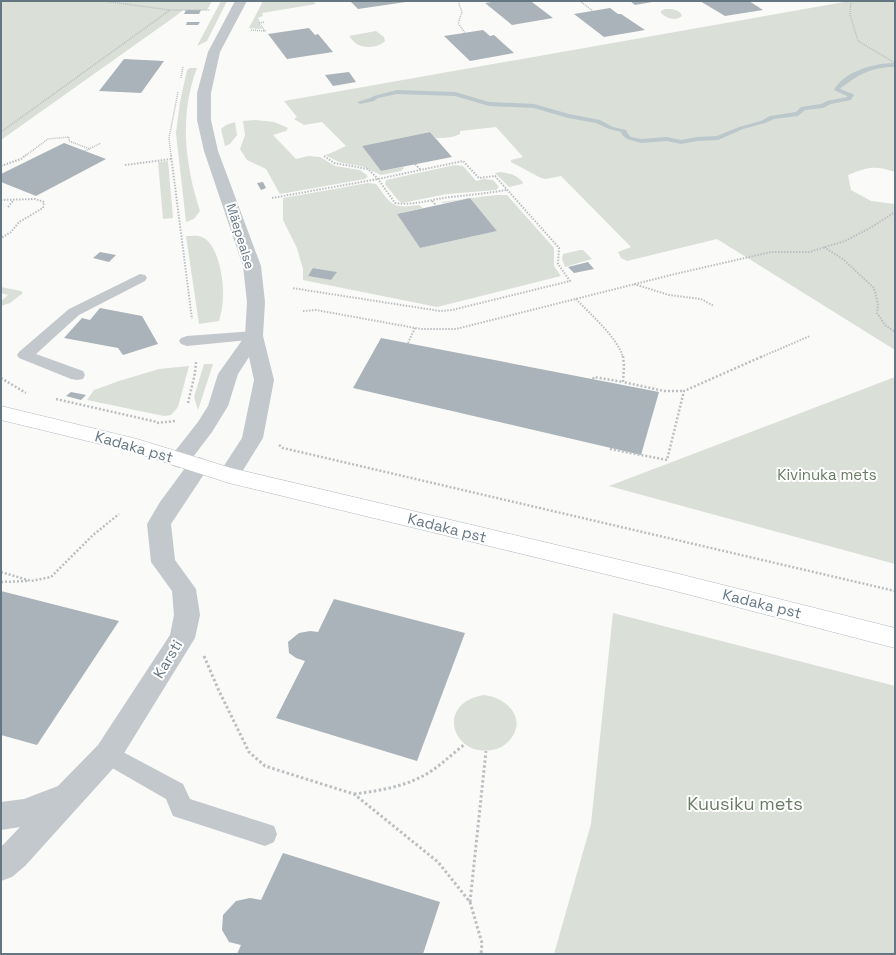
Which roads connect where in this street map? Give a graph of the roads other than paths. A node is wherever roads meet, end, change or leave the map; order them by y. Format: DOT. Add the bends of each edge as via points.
graph roads {
  1 [pos="241,1"];
  2 [pos="140,278"];
  3 [pos="254,336"];
  4 [pos="190,341"];
  5 [pos="77,375"];
  6 [pos="1,413"];
  7 [pos="189,463"];
  8 [pos="229,474"];
  9 [pos="895,638"];
  10 [pos="108,754"];
  11 [pos="68,796"];
  12 [pos="1,816"];
  13 [pos="265,834"];
  14 [pos="1,866"];
  1 -- 3 [label="street, Mäepealse" via="214,52 204,93 204,120 211,151 252,266 256,302"];
  2 -- 5 [label="lane" via="74,312 25,355"];
  3 -- 4 [label="lane"];
  3 -- 7 [label="street, Karsti" via="228,374 218,406 205,427"];
  3 -- 8 [label="street, Mäepealse" via="264,380 252,438"];
  6 -- 7 [label="main road, Kadaka pst" via="137,446"];
  7 -- 8 [label="main road, Kadaka pst"];
  7 -- 10 [label="street, Karsti" via="159,524 163,562 184,589 187,615 182,638"];
  8 -- 9 [label="main road, Kadaka pst" via="676,582"];
  10 -- 11 [label="street, Karsti"];
  10 -- 13 [label="lane" via="175,792 181,808"];
  11 -- 12 [label="street, Karsti" via="24,813"];
  11 -- 14 [label="street, Karsti" via="14,856"];
}
